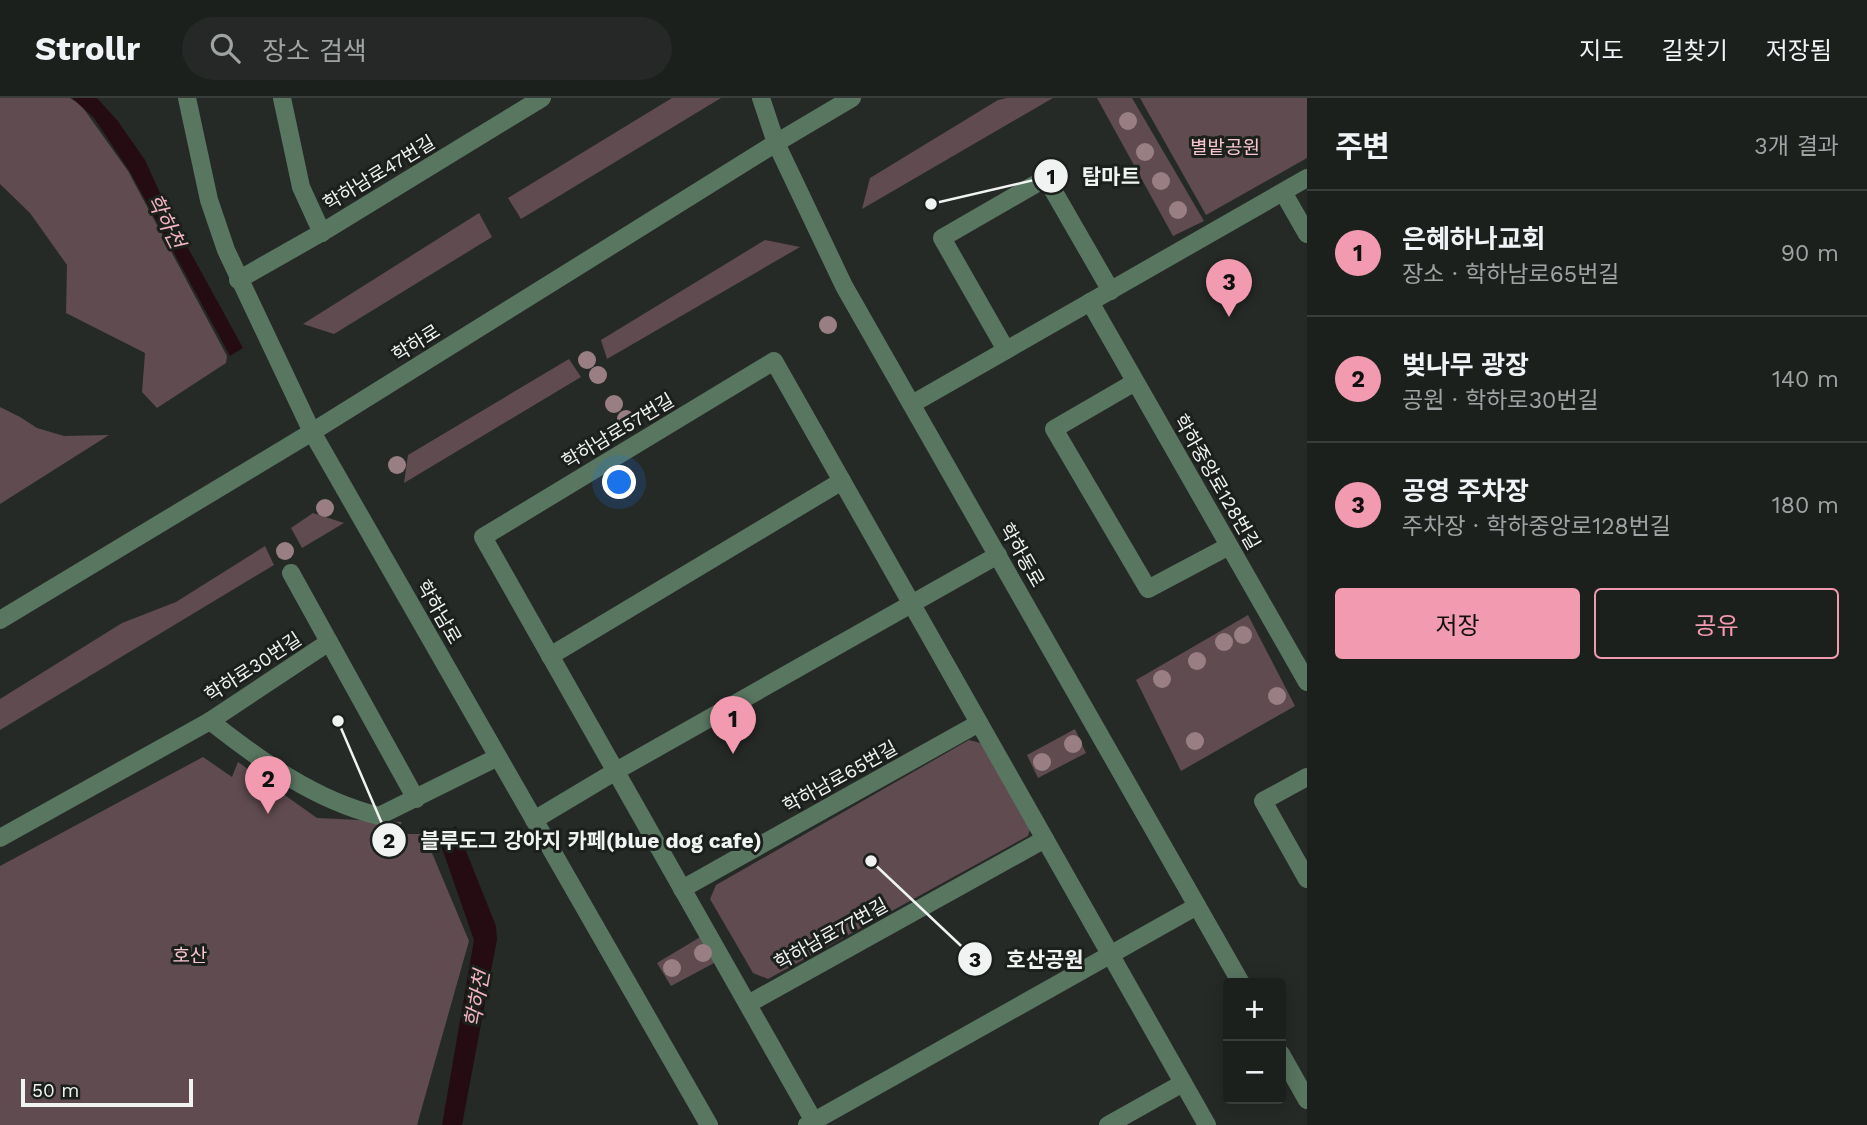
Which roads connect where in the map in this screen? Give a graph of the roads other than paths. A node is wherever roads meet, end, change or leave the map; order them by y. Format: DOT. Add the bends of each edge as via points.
graph roads {
  1 [pos="187,98"];
  2 [pos="282,98"];
  3 [pos="542,98"];
  4 [pos="761,98"];
  5 [pos="852,98"];
  6 [pos="776,143"];
  7 [pos="1307,178"];
  8 [pos="1283,192"];
  9 [pos="322,233"];
  10 [pos="1307,234"];
  11 [pos="239,280"];
  12 [pos="1111,290"];
  13 [pos="1090,302"];
  14 [pos="1006,350"];
  15 [pos="1135,382"];
  16 [pos="912,404"];
  17 [pos="312,432"];
  18 [pos="842,481"];
  19 [pos="1229,546"];
  20 [pos="998,555"];
  21 [pos="291,572"];
  22 [pos="912,604"];
  23 [pos="0,620"];
  24 [pos="329,642"];
  25 [pos="550,656"];
  26 [pos="1307,682"];
  27 [pos="210,720"];
  28 [pos="979,723"];
  29 [pos="498,757"];
  30 [pos="616,771"];
  31 [pos="1307,777"];
  32 [pos="416,799"];
  33 [pos="534,820"];
  34 [pos="1,835"];
  35 [pos="1045,839"];
  36 [pos="1307,879"];
  37 [pos="682,889"];
  38 [pos="1197,906"];
  39 [pos="1110,955"];
  40 [pos="1238,978"];
  41 [pos="748,1004"];
  42 [pos="1286,1062"];
  43 [pos="1183,1083"];
  44 [pos="1305,1093"];
  45 [pos="812,1124"];
  46 [pos="709,1125"];
  47 [pos="1108,1125"];
  48 [pos="1207,1125"];
  1 -- 11 [label="street, 학하남로" via="209,200"];
  2 -- 9 [label="street, 학하남로47번길" via="301,187"];
  3 -- 9 [label="street, 학하남로47번길"];
  4 -- 6 [label="street, 학하동로"];
  5 -- 6 [label="street, 학하로"];
  6 -- 16 [label="street, 학하동로" via="844,286"];
  6 -- 17 [label="street, 학하로"];
  7 -- 8 [label="street"];
  8 -- 10 [label="street"];
  8 -- 12 [label="street"];
  9 -- 11 [label="street"];
  11 -- 17 [label="street, 학하남로"];
  12 -- 13 [label="street"];
  12 -- 14 [label="street" via="1046,178 942,238"];
  13 -- 14 [label="street"];
  13 -- 15 [label="street, 학하중앙로128번길"];
  14 -- 16 [label="street"];
  15 -- 19 [label="street, 학하중앙로128번길"];
  15 -- 19 [label="street" via="1054,429 1148,589"];
  16 -- 20 [label="street, 학하동로"];
  17 -- 23 [label="street, 학하로"];
  17 -- 29 [label="street, 학하남로"];
  18 -- 22 [label="street"];
  18 -- 25 [label="street"];
  18 -- 25 [label="street, 학하남로57번길" via="774,361 483,537"];
  19 -- 26 [label="street, 학하중앙로128번길"];
  20 -- 22 [label="street"];
  20 -- 38 [label="street, 학하동로"];
  21 -- 24 [label="street"];
  22 -- 28 [label="street"];
  22 -- 30 [label="street"];
  24 -- 27 [label="street, 학하로30번길"];
  24 -- 32 [label="street, 학하로30번길"];
  25 -- 30 [label="street"];
  27 -- 32 [label="street" via="277,771 352,809 379,816"];
  27 -- 34 [label="street, 학하로30번길"];
  28 -- 35 [label="street"];
  28 -- 37 [label="street, 학하남로65번길"];
  29 -- 32 [label="street"];
  29 -- 33 [label="street, 학하남로"];
  30 -- 33 [label="street"];
  30 -- 37 [label="street"];
  31 -- 36 [label="street" via="1263,802"];
  33 -- 46 [label="street, 학하남로"];
  35 -- 39 [label="street"];
  35 -- 41 [label="street, 학하남로77번길"];
  37 -- 41 [label="street"];
  38 -- 39 [label="street"];
  38 -- 40 [label="street, 학하동로"];
  39 -- 43 [label="street"];
  39 -- 45 [label="street"];
  41 -- 45 [label="street"];
  42 -- 44 [label="street"];
  43 -- 47 [label="street"];
  43 -- 48 [label="street"];
}
